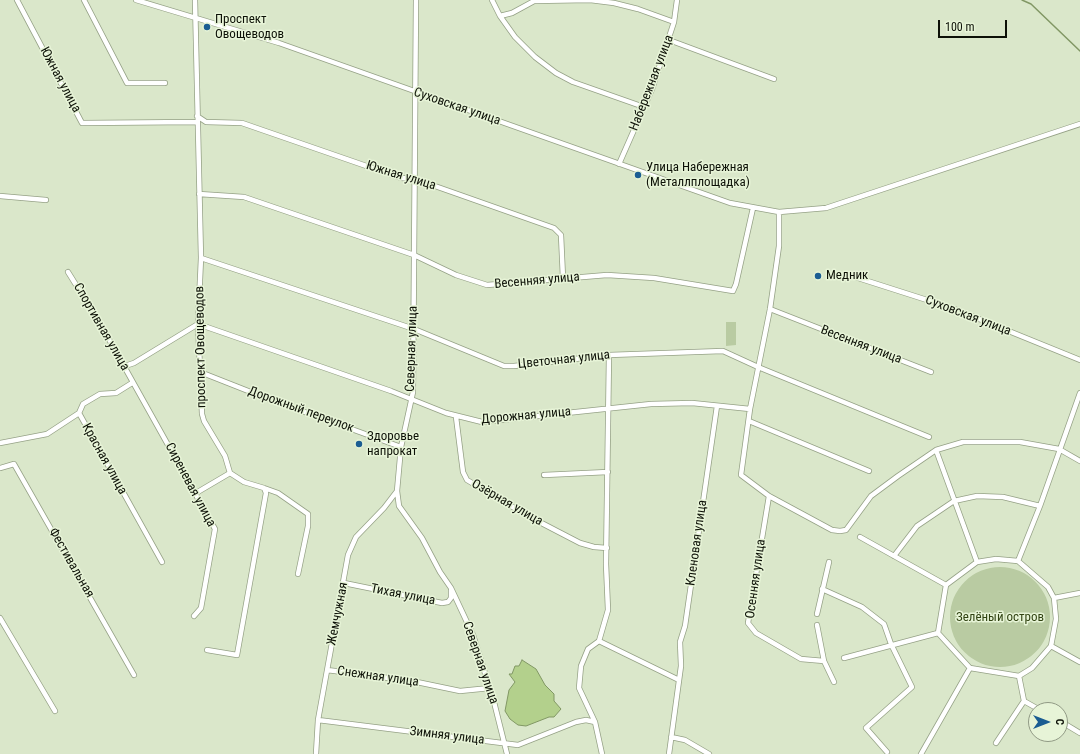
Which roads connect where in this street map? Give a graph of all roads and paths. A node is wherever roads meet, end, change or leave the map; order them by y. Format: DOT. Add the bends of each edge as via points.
graph roads {
  1 [pos="17,0"];
  2 [pos="84,0"];
  3 [pos="136,0"];
  4 [pos="195,0"];
  5 [pos="416,0"];
  6 [pos="492,0"];
  7 [pos="677,0"];
  8 [pos="500,16"];
  9 [pos="196,18"];
  10 [pos="674,22"];
  11 [pos="669,40"];
  12 [pos="774,79"];
  13 [pos="164,83"];
  14 [pos="416,92"];
  15 [pos="644,107"];
  16 [pos="197,116"];
  17 [pos="196,122"];
  18 [pos="1080,124"];
  19 [pos="619,164"];
  20 [pos="415,179"];
  21 [pos="199,194"];
  22 [pos="0,196"];
  23 [pos="46,200"];
  24 [pos="753,208"];
  25 [pos="779,212"];
  26 [pos="414,255"];
  27 [pos="201,258"];
  28 [pos="68,272"];
  29 [pos="855,277"];
  30 [pos="562,278"];
  31 [pos="770,309"];
  32 [pos="198,324"];
  33 [pos="414,329"];
  34 [pos="609,355"];
  35 [pos="1080,360"];
  36 [pos="122,364"];
  37 [pos="758,367"];
  38 [pos="200,372"];
  39 [pos="931,372"];
  40 [pos="132,383"];
  41 [pos="1080,393"];
  42 [pos="410,399"];
  43 [pos="717,406"];
  44 [pos="607,408"];
  45 [pos="750,409"];
  46 [pos="79,413"];
  47 [pos="456,416"];
  48 [pos="749,420"];
  49 [pos="928,437"];
  50 [pos="0,443"];
  51 [pos="402,447"];
  52 [pos="1059,449"];
  53 [pos="936,450"];
  54 [pos="1080,461"];
  55 [pos="0,468"];
  56 [pos="869,471"];
  57 [pos="608,472"];
  58 [pos="230,473"];
  59 [pos="544,475"];
  60 [pos="264,488"];
  61 [pos="397,492"];
  62 [pos="196,493"];
  63 [pos="769,496"];
  64 [pos="954,501"];
  65 [pos="1040,506"];
  66 [pos="860,537"];
  67 [pos="607,548"];
  68 [pos="894,556"];
  69 [pos="1018,561"];
  70 [pos="162,562"];
  71 [pos="829,562"];
  72 [pos="977,562"];
  73 [pos="298,574"];
  74 [pos="344,583"];
  75 [pos="946,585"];
  76 [pos="451,588"];
  77 [pos="822,589"];
  78 [pos="1080,593"];
  79 [pos="1054,598"];
  80 [pos="817,614"];
  81 [pos="194,616"];
  82 [pos="0,618"];
  83 [pos="818,625"];
  84 [pos="938,633"];
  85 [pos="599,641"];
  86 [pos="891,644"];
  87 [pos="1050,646"];
  88 [pos="207,650"];
  89 [pos="844,658"];
  90 [pos="824,661"];
  91 [pos="1080,662"];
  92 [pos="970,668"];
  93 [pos="327,670"];
  94 [pos="134,675"];
  95 [pos="1018,676"];
  96 [pos="679,680"];
  97 [pos="834,682"];
  98 [pos="490,688"];
  99 [pos="1024,701"];
  100 [pos="1028,703"];
  101 [pos="55,711"];
  102 [pos="318,720"];
  103 [pos="595,722"];
  104 [pos="1068,726"];
  105 [pos="1080,733"];
  106 [pos="671,737"];
  107 [pos="996,743"];
  108 [pos="506,744"];
  109 [pos="887,752"];
  110 [pos="316,754"];
  111 [pos="507,754"];
  112 [pos="602,754"];
  113 [pos="669,754"];
  114 [pos="709,754"];
  115 [pos="921,754"];
  1 -- 17 [label="street, Южная улица" via="82,123"];
  2 -- 13 [label="street" via="127,83"];
  3 -- 9 [label="street, Суховская улица"];
  4 -- 9 [label="street, проспект Овощеводов"];
  5 -- 14 [label="street, Северная улица"];
  6 -- 8 [label="street"];
  7 -- 10 [label="street, Набережная улица"];
  8 -- 10 [label="street" via="512,13 534,1 590,0 620,4"];
  8 -- 15 [label="street" via="515,37 556,73 573,82"];
  9 -- 14 [label="street, Суховская улица" via="279,43"];
  9 -- 16 [label="street, проспект Овощеводов"];
  10 -- 11 [label="street, Набережная улица"];
  11 -- 12 [label="street"];
  11 -- 15 [label="street, Набережная улица"];
  14 -- 19 [label="street, Суховская улица"];
  14 -- 20 [label="street, Северная улица"];
  15 -- 19 [label="street, Набережная улица"];
  16 -- 17 [label="street, проспект Овощеводов"];
  16 -- 20 [label="street, Южная улица" via="206,122 242,123 402,178"];
  17 -- 21 [label="street, проспект Овощеводов"];
  18 -- 25 [label="street, Суховская улица" via="826,208"];
  19 -- 24 [label="street, Суховская улица" via="730,203"];
  20 -- 26 [label="street, Северная улица"];
  20 -- 30 [label="street, Южная улица" via="554,228 561,235"];
  21 -- 26 [label="street, Весенняя улица" via="244,197"];
  21 -- 27 [label="street, проспект Овощеводов"];
  22 -- 23 [label="street"];
  24 -- 25 [label="street, Суховская улица"];
  24 -- 30 [label="street, Весенняя улица" via="733,291 654,278 607,275"];
  25 -- 31 [label="street" via="779,246"];
  26 -- 30 [label="street, Весенняя улица" via="456,275 487,285"];
  26 -- 33 [label="street, Северная улица"];
  27 -- 32 [label="street, проспект Овощеводов"];
  27 -- 33 [label="street, Цветочная улица"];
  28 -- 36 [label="street, Спортивная улица"];
  29 -- 35 [label="street, Суховская улица" via="952,308"];
  31 -- 37 [label="street"];
  31 -- 39 [label="street, Весенняя улица"];
  32 -- 36 [label="street" via="134,363 125,366"];
  32 -- 38 [label="street, проспект Овощеводов"];
  32 -- 42 [label="street, Дорожная улица"];
  33 -- 34 [label="street, Цветочная улица" via="504,366"];
  33 -- 42 [label="street, Северная улица" via="413,392"];
  34 -- 37 [label="street, Цветочная улица" via="723,350"];
  34 -- 44 [label="street"];
  36 -- 40 [label="street, Спортивная улица"];
  37 -- 45 [label="street"];
  37 -- 49 [label="street, Цветочная улица"];
  38 -- 51 [label="street, Дорожный переулок"];
  38 -- 58 [label="street, проспект Овощеводов" via="204,421 221,449"];
  40 -- 46 [label="street, Красная улица" via="116,393 100,394 83,404"];
  40 -- 62 [label="street, Сиреневая улица"];
  41 -- 52 [label="street"];
  42 -- 47 [label="street, Дорожная улица"];
  42 -- 51 [label="street, Северная улица"];
  43 -- 44 [label="street, Дорожная улица" via="692,403"];
  43 -- 45 [label="street, Дорожная улица"];
  43 -- 96 [label="street, Кленовая улица" via="685,626 680,642"];
  44 -- 47 [label="street, Дорожная улица" via="482,422"];
  44 -- 57 [label="street"];
  45 -- 48 [label="street"];
  46 -- 50 [label="street" via="47,434"];
  46 -- 70 [label="street, Красная улица"];
  47 -- 67 [label="street, Озёрная улица" via="463,472 468,480 580,543"];
  48 -- 56 [label="street"];
  48 -- 63 [label="street" via="741,474"];
  51 -- 61 [label="street, Северная улица"];
  52 -- 53 [label="street" via="1020,442 962,442"];
  52 -- 54 [label="street"];
  52 -- 65 [label="street"];
  53 -- 63 [label="street" via="871,496 846,530 832,530"];
  53 -- 64 [label="street"];
  55 -- 94 [label="street, Фестивальная" via="14,464"];
  57 -- 59 [label="street"];
  57 -- 67 [label="street"];
  58 -- 60 [label="street" via="244,482"];
  58 -- 62 [label="street"];
  60 -- 73 [label="street" via="278,493 308,514"];
  60 -- 88 [label="street" via="266,493 237,655"];
  61 -- 74 [label="street, Жемчужная" via="356,537 348,556"];
  61 -- 76 [label="street, Северная улица" via="400,506"];
  62 -- 81 [label="street, Сиреневая улица" via="215,529 201,608"];
  63 -- 90 [label="street, Осенняя улица" via="748,623 756,633 800,659"];
  64 -- 65 [label="street" via="977,496 1003,497"];
  64 -- 68 [label="street" via="917,526"];
  64 -- 72 [label="street"];
  65 -- 69 [label="street"];
  66 -- 68 [label="street"];
  67 -- 85 [label="street" via="608,610"];
  68 -- 75 [label="street"];
  69 -- 72 [label="street" via="996,559"];
  69 -- 79 [label="street" via="1048,587"];
  71 -- 77 [label="street"];
  72 -- 75 [label="street"];
  74 -- 76 [label="street, Тихая улица" via="442,603 448,602 451,598"];
  74 -- 93 [label="street, Жемчужная"];
  75 -- 84 [label="street"];
  76 -- 98 [label="street, Северная улица" via="473,635"];
  77 -- 80 [label="street"];
  77 -- 86 [label="street" via="862,607 884,624"];
  78 -- 79 [label="street"];
  79 -- 87 [label="street" via="1056,620"];
  82 -- 101 [label="street"];
  83 -- 90 [label="street"];
  84 -- 86 [label="street"];
  84 -- 92 [label="street"];
  85 -- 96 [label="street"];
  85 -- 103 [label="street" via="588,649 580,666 579,688"];
  86 -- 89 [label="street"];
  86 -- 109 [label="street" via="912,687 866,728"];
  87 -- 91 [label="street"];
  87 -- 95 [label="street" via="1032,668"];
  90 -- 97 [label="street"];
  92 -- 95 [label="street"];
  92 -- 115 [label="street"];
  93 -- 98 [label="street, Снежная улица" via="429,684 460,691"];
  93 -- 102 [label="street, Жемчужная"];
  95 -- 99 [label="street"];
  96 -- 106 [label="street, Кленовая улица"];
  98 -- 108 [label="street, Северная улица"];
  99 -- 100 [label="street"];
  99 -- 107 [label="street"];
  102 -- 108 [label="street, Зимняя улица"];
  102 -- 110 [label="street, Жемчужная"];
  103 -- 108 [label="street, Зимняя улица" via="576,722 518,745"];
  103 -- 112 [label="street"];
  104 -- 105 [label="street"];
  106 -- 113 [label="street, Кленовая улица"];
  106 -- 114 [label="street" via="685,740"];
  108 -- 111 [label="street, Северная улица"];
}
